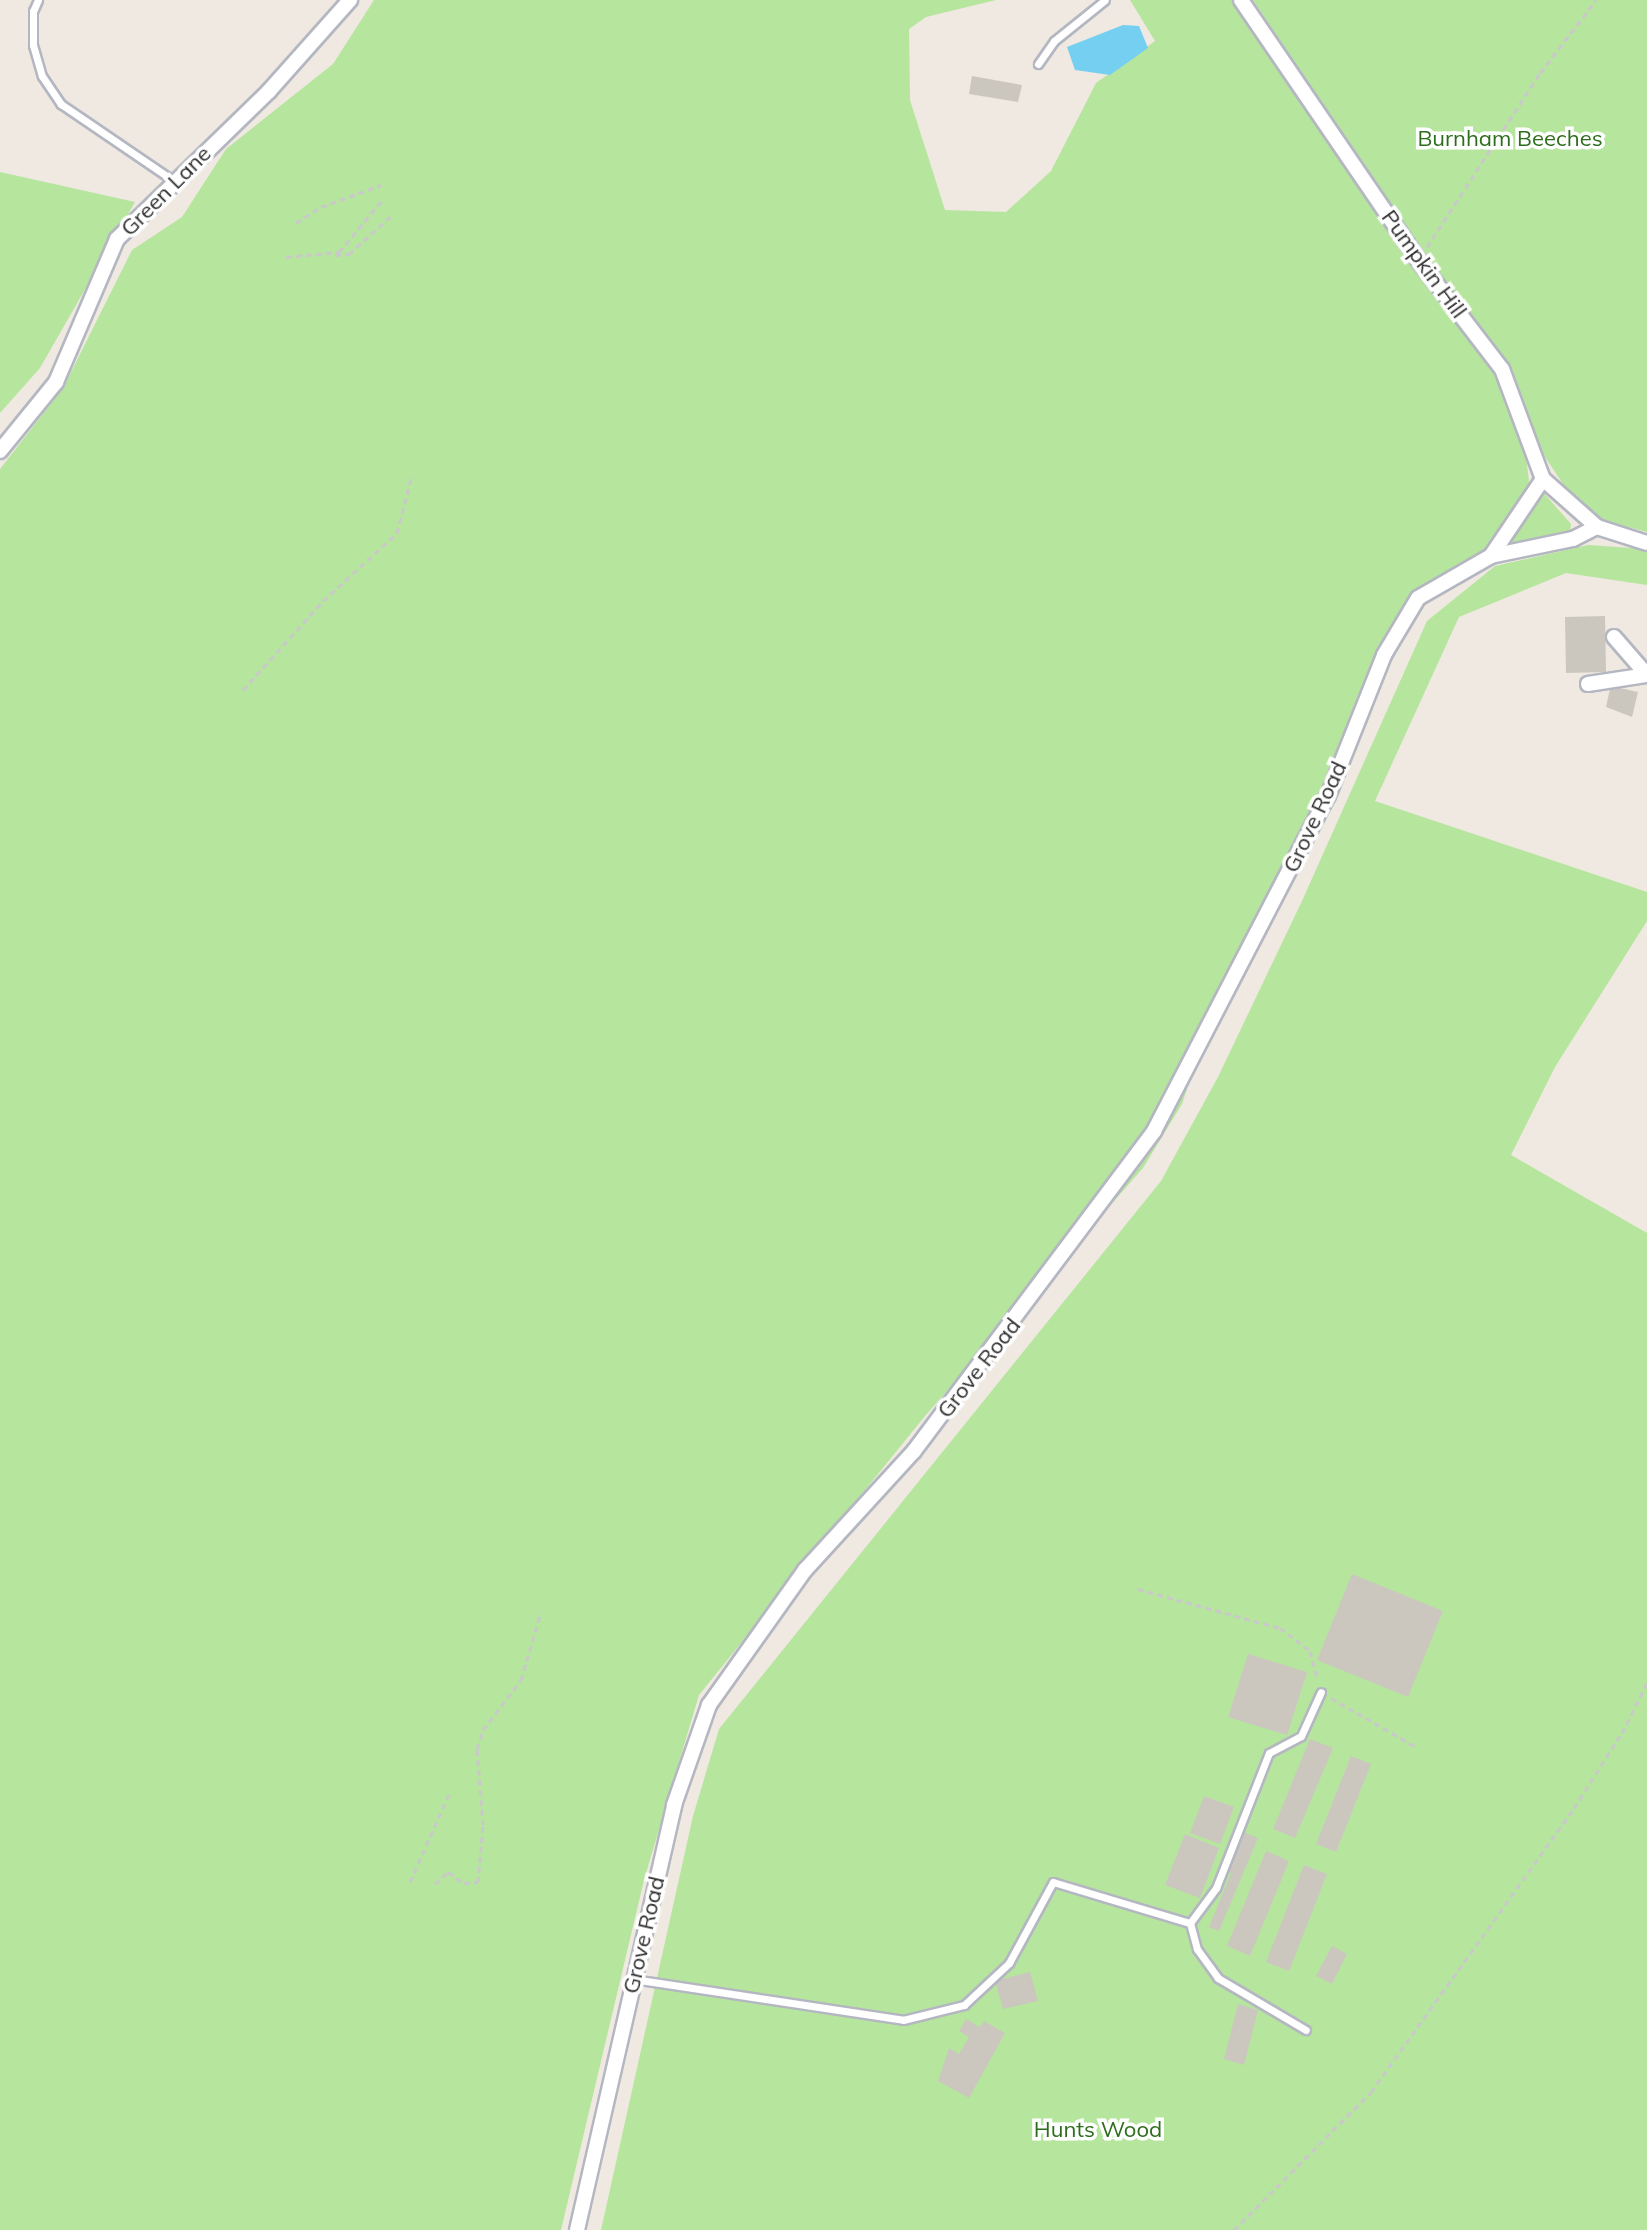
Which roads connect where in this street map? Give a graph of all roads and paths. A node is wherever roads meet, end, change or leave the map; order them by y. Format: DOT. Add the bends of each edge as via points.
graph roads {
  1 [pos="38,0"];
  2 [pos="350,0"];
  3 [pos="1105,0"];
  4 [pos="1241,0"];
  5 [pos="1596,0"];
  6 [pos="1038,64"];
  7 [pos="174,181"];
  8 [pos="381,185"];
  9 [pos="384,198"];
  10 [pos="392,215"];
  11 [pos="296,223"];
  12 [pos="330,256"];
  13 [pos="286,257"];
  14 [pos="1419,261"];
  15 [pos="0,451"];
  16 [pos="412,475"];
  17 [pos="1543,479"];
  18 [pos="1597,527"];
  19 [pos="1647,543"];
  20 [pos="1491,556"];
  21 [pos="1614,637"];
  22 [pos="1647,675"];
  23 [pos="1588,684"];
  24 [pos="243,690"];
  25 [pos="1138,1589"];
  26 [pos="541,1612"];
  27 [pos="1647,1683"];
  28 [pos="1321,1692"];
  29 [pos="1418,1748"];
  30 [pos="450,1792"];
  31 [pos="410,1882"];
  32 [pos="435,1884"];
  33 [pos="1190,1923"];
  34 [pos="633,1979"];
  35 [pos="1306,2030"];
  36 [pos="577,2230"];
  37 [pos="1234,2230"];
  1 -- 7 [label="lane" via="33,45 42,76 61,104"];
  2 -- 7 [label="street, Green Lane" via="269,91"];
  3 -- 6 [label="lane" via="1054,41"];
  4 -- 14 [label="street, Pumpkin Hill"];
  5 -- 14 [label="path" via="1540,73"];
  7 -- 15 [label="street, Green Lane" via="117,239 56,382"];
  8 -- 11 [label="path" via="321,207"];
  9 -- 12 [label="path" via="355,237"];
  10 -- 12 [label="path" via="349,254"];
  12 -- 13 [label="path"];
  14 -- 17 [label="street, Pumpkin Hill" via="1502,369"];
  16 -- 24 [label="path" via="397,533 323,601"];
  17 -- 18 [label="street, Pumpkin Hill"];
  17 -- 20 [label="street, Grove Road"];
  18 -- 19 [label="street"];
  18 -- 20 [label="street, Grove Road" via="1573,539"];
  20 -- 34 [label="street, Grove Road" via="1418,598 1384,655 1328,796 1154,1131 914,1451 805,1570 709,1705 674,1805"];
  21 -- 22 [label="street"];
  22 -- 23 [label="street"];
  25 -- 28 [label="path" via="1280,1628 1310,1651"];
  26 -- 32 [label="path" via="521,1680 483,1730 477,1749 483,1825 478,1882 464,1883 448,1872"];
  27 -- 37 [label="path" via="1574,1808 1371,2092"];
  28 -- 29 [label="path"];
  28 -- 33 [label="lane" via="1301,1736 1269,1753 1216,1888"];
  30 -- 31 [label="path"];
  33 -- 34 [label="lane" via="1053,1882 1009,1963 975,1995 964,2005 903,2020"];
  33 -- 35 [label="lane" via="1197,1949 1218,1978"];
  34 -- 36 [label="street, Grove Road"];
}
